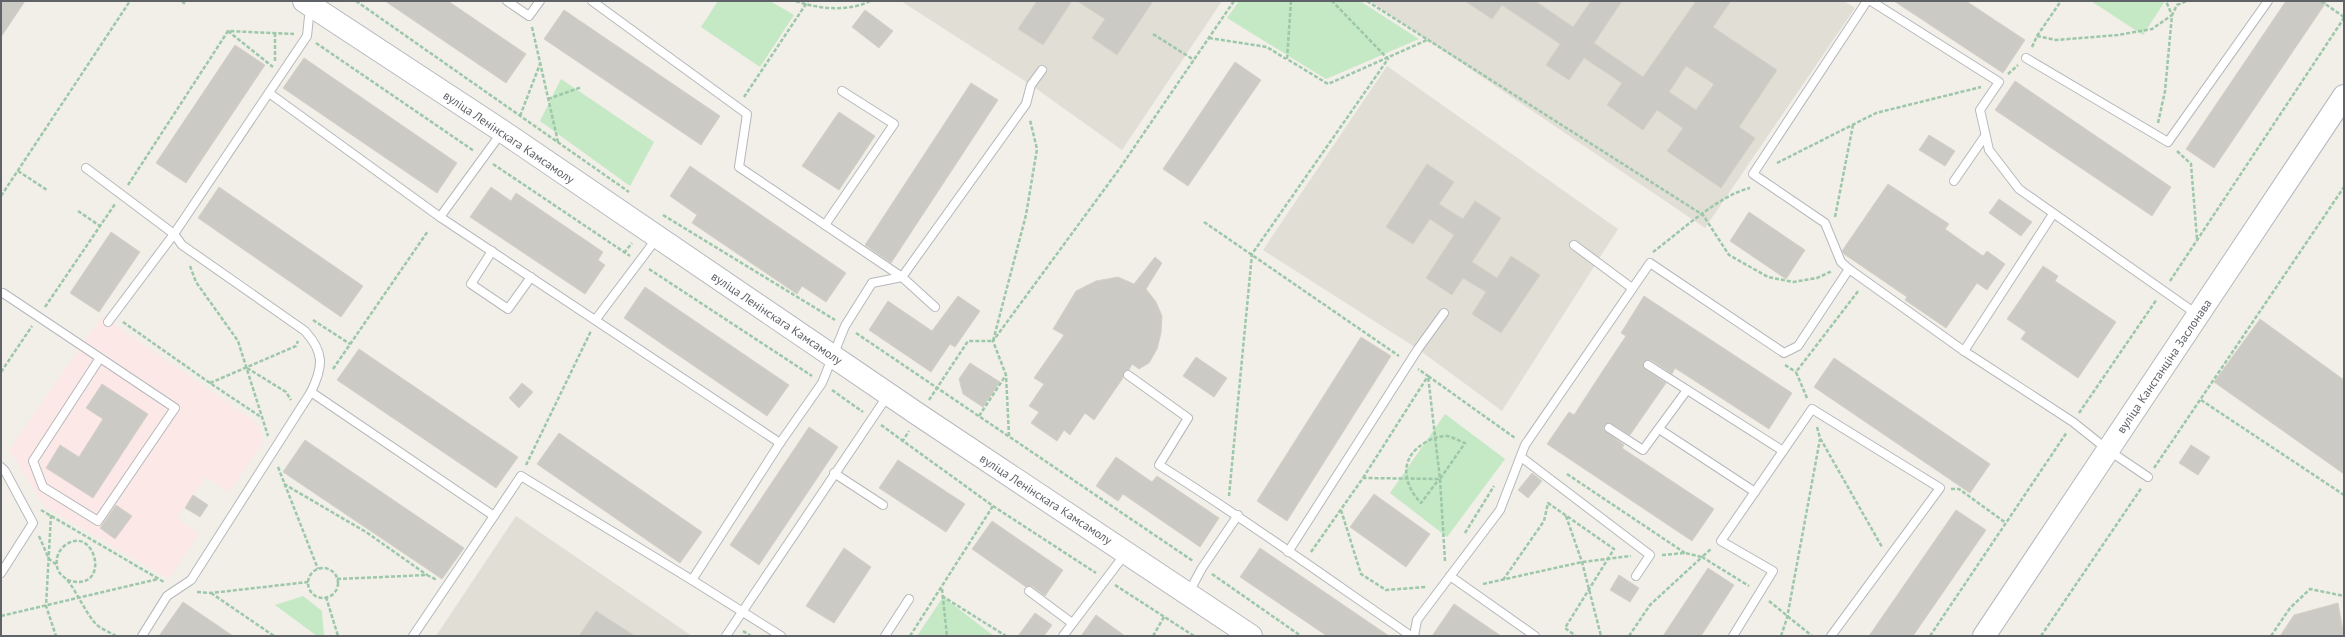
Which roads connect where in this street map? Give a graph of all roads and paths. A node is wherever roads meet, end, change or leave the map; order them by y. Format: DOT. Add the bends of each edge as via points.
graph roads {
  1 [pos="130,1"];
  2 [pos="356,1"];
  3 [pos="507,1"];
  4 [pos="540,1"];
  5 [pos="592,1"];
  6 [pos="796,1"];
  7 [pos="808,1"];
  8 [pos="870,1"];
  9 [pos="1234,1"];
  10 [pos="1291,1"];
  11 [pos="1332,1"];
  12 [pos="1367,1"];
  13 [pos="1867,1"];
  14 [pos="1871,1"];
  15 [pos="2062,1"];
  16 [pos="2166,1"];
  17 [pos="2179,1"];
  18 [pos="2187,1"];
  19 [pos="2268,1"];
  20 [pos="2321,1"];
  21 [pos="307,3"];
  22 [pos="805,5"];
  23 [pos="2177,5"];
  24 [pos="2172,15"];
  25 [pos="529,16"];
  26 [pos="2344,18"];
  27 [pos="228,31"];
  28 [pos="275,33"];
  29 [pos="1154,34"];
  30 [pos="307,36"];
  31 [pos="2037,36"];
  32 [pos="1209,38"];
  33 [pos="1427,39"];
  34 [pos="2026,58"];
  35 [pos="1287,59"];
  36 [pos="1388,59"];
  37 [pos="1194,60"];
  38 [pos="540,64"];
  39 [pos="1042,70"];
  40 [pos="1999,82"];
  41 [pos="582,87"];
  42 [pos="842,91"];
  43 [pos="269,93"];
  44 [pos="2344,96"];
  45 [pos="548,99"];
  46 [pos="1026,104"];
  47 [pos="738,107"];
  48 [pos="520,116"];
  49 [pos="1853,125"];
  50 [pos="502,131"];
  51 [pos="2156,134"];
  52 [pos="1985,136"];
  53 [pos="558,142"];
  54 [pos="2168,142"];
  55 [pos="484,158"];
  56 [pos="86,168"];
  57 [pos="18,171"];
  58 [pos="1753,174"];
  59 [pos="1954,181"];
  60 [pos="1754,186"];
  61 [pos="2344,187"];
  62 [pos="47,190"];
  63 [pos="122,194"];
  64 [pos="632,194"];
  65 [pos="1,196"];
  66 [pos="78,211"];
  67 [pos="657,212"];
  68 [pos="2053,214"];
  69 [pos="1703,215"];
  70 [pos="440,217"];
  71 [pos="1204,222"];
  72 [pos="825,225"];
  73 [pos="100,226"];
  74 [pos="428,231"];
  75 [pos="174,234"];
  76 [pos="657,238"];
  77 [pos="1832,238"];
  78 [pos="2197,240"];
  79 [pos="182,245"];
  80 [pos="1574,245"];
  81 [pos="492,251"];
  82 [pos="1252,254"];
  83 [pos="1651,254"];
  84 [pos="638,262"];
  85 [pos="1849,269"];
  86 [pos="1832,270"];
  87 [pos="531,277"];
  88 [pos="902,277"];
  89 [pos="1866,281"];
  90 [pos="1632,288"];
  91 [pos="2163,290"];
  92 [pos="2,293"];
  93 [pos="935,307"];
  94 [pos="1444,313"];
  95 [pos="2198,315"];
  96 [pos="38,317"];
  97 [pos="111,318"];
  98 [pos="310,318"];
  99 [pos="596,319"];
  100 [pos="845,326"];
  101 [pos="305,331"];
  102 [pos="994,341"];
  103 [pos="350,344"];
  104 [pos="1964,351"];
  105 [pos="832,354"];
  106 [pos="100,358"];
  107 [pos="1409,363"];
  108 [pos="1783,364"];
  109 [pos="1648,365"];
  110 [pos="247,368"];
  111 [pos="1,372"];
  112 [pos="1796,372"];
  113 [pos="330,373"];
  114 [pos="1006,374"];
  115 [pos="1128,375"];
  116 [pos="1428,376"];
  117 [pos="210,383"];
  118 [pos="822,383"];
  119 [pos="937,388"];
  120 [pos="1687,390"];
  121 [pos="311,392"];
  122 [pos="888,394"];
  123 [pos="2201,400"];
  124 [pos="291,404"];
  125 [pos="1812,409"];
  126 [pos="979,416"];
  127 [pos="262,417"];
  128 [pos="872,418"];
  129 [pos="2073,422"];
  130 [pos="1608,428"];
  131 [pos="1659,429"];
  132 [pos="1009,436"];
  133 [pos="1435,437"];
  134 [pos="1820,438"];
  135 [pos="270,442"];
  136 [pos="780,443"];
  137 [pos="1514,446"];
  138 [pos="2108,450"];
  139 [pos="1783,451"];
  140 [pos="273,453"];
  141 [pos="1521,457"];
  142 [pos="1,467"];
  143 [pos="1560,470"];
  144 [pos="834,473"];
  145 [pos="521,476"];
  146 [pos="2148,477"];
  147 [pos="1363,478"];
  148 [pos="1407,478"];
  149 [pos="1440,479"];
  150 [pos="284,484"];
  151 [pos="1496,484"];
  152 [pos="1940,488"];
  153 [pos="1755,492"];
  154 [pos="2344,495"];
  155 [pos="22,502"];
  156 [pos="883,505"];
  157 [pos="993,506"];
  158 [pos="1228,509"];
  159 [pos="1341,510"];
  160 [pos="51,515"];
  161 [pos="1238,515"];
  162 [pos="494,516"];
  163 [pos="1566,516"];
  164 [pos="2006,522"];
  165 [pos="33,523"];
  166 [pos="1462,537"];
  167 [pos="1720,541"];
  168 [pos="1126,552"];
  169 [pos="1288,552"];
  170 [pos="1685,553"];
  171 [pos="1650,555"];
  172 [pos="1702,557"];
  173 [pos="1450,558"];
  174 [pos="1608,558"];
  175 [pos="1888,558"];
  176 [pos="49,559"];
  177 [pos="1582,562"];
  178 [pos="1304,563"];
  179 [pos="57,564"];
  180 [pos="1202,568"];
  181 [pos="318,569"];
  182 [pos="1,573"];
  183 [pos="427,575"];
  184 [pos="1450,576"];
  185 [pos="1636,576"];
  186 [pos="158,579"];
  187 [pos="337,579"];
  188 [pos="1106,579"];
  189 [pos="67,580"];
  190 [pos="692,580"];
  191 [pos="1503,580"];
  192 [pos="1432,581"];
  193 [pos="308,582"];
  194 [pos="446,585"];
  195 [pos="942,588"];
  196 [pos="1467,588"];
  197 [pos="1589,588"];
  198 [pos="176,590"];
  199 [pos="1029,591"];
  200 [pos="1188,592"];
  201 [pos="211,593"];
  202 [pos="1760,594"];
  203 [pos="942,596"];
  204 [pos="2344,596"];
  205 [pos="326,597"];
  206 [pos="79,599"];
  207 [pos="909,599"];
  208 [pos="46,606"];
  209 [pos="742,612"];
  210 [pos="1,616"];
  211 [pos="1164,617"];
  212 [pos="1787,618"];
  213 [pos="1072,623"];
  214 [pos="56,636"];
  215 [pos="116,636"];
  216 [pos="142,636"];
  217 [pos="274,636"];
  218 [pos="338,636"];
  219 [pos="413,636"];
  220 [pos="726,636"];
  221 [pos="781,636"];
  222 [pos="885,636"];
  223 [pos="910,636"];
  224 [pos="947,636"];
  225 [pos="1006,636"];
  226 [pos="1063,636"];
  227 [pos="1152,636"];
  228 [pos="1194,636"];
  229 [pos="1251,636"];
  230 [pos="1301,636"];
  231 [pos="1410,636"];
  232 [pos="1414,636"];
  233 [pos="1535,636"];
  234 [pos="1576,636"];
  235 [pos="1602,636"];
  236 [pos="1629,636"];
  237 [pos="1733,636"];
  238 [pos="1781,636"];
  239 [pos="1812,636"];
  240 [pos="1831,636"];
  241 [pos="1930,636"];
  242 [pos="1984,636"];
  243 [pos="2041,636"];
  244 [pos="2271,636"];
  1 -- 57 [label="path"];
  2 -- 48 [label="path"];
  3 -- 25 [label="lane"];
  4 -- 25 [label="lane"];
  5 -- 47 [label="lane"];
  6 -- 22 [label="path"];
  7 -- 22 [label="path"];
  8 -- 22 [label="path" via="860,6 840,8"];
  9 -- 32 [label="path"];
  10 -- 35 [label="path"];
  11 -- 36 [label="path"];
  12 -- 33 [label="path"];
  13 -- 58 [label="lane"];
  14 -- 40 [label="lane"];
  15 -- 31 [label="path"];
  16 -- 24 [label="path"];
  17 -- 23 [label="path"];
  18 -- 23 [label="path"];
  19 -- 54 [label="lane"];
  20 -- 26 [label="path"];
  21 -- 30 [label="lane"];
  21 -- 50 [label="main road, вуліца Ленінскага Камсамолу"];
  22 -- 47 [label="path"];
  23 -- 24 [label="path"];
  24 -- 31 [label="path" via="2152,29 2139,32 2056,40"];
  24 -- 51 [label="path" via="2165,91"];
  25 -- 38 [label="path"];
  26 -- 78 [label="path"];
  27 -- 28 [label="path"];
  27 -- 28 [label="path" via="275,68"];
  27 -- 63 [label="path"];
  28 -- 30 [label="path"];
  29 -- 37 [label="path"];
  30 -- 43 [label="lane"];
  30 -- 55 [label="path"];
  31 -- 34 [label="path"];
  32 -- 35 [label="path" via="1267,47"];
  32 -- 37 [label="path"];
  33 -- 36 [label="path"];
  33 -- 69 [label="path"];
  34 -- 40 [label="path"];
  34 -- 51 [label="lane"];
  35 -- 36 [label="path" via="1328,84"];
  36 -- 82 [label="path"];
  37 -- 102 [label="path" via="1120,168"];
  38 -- 45 [label="path"];
  38 -- 48 [label="path"];
  39 -- 46 [label="lane" via="1031,85"];
  40 -- 49 [label="path" via="1876,113"];
  40 -- 52 [label="lane" via="1980,110"];
  41 -- 45 [label="path"];
  42 -- 72 [label="lane" via="894,124"];
  43 -- 70 [label="lane"];
  43 -- 75 [label="lane"];
  44 -- 95 [label="main road, вуліца Канстанціна Заслонава"];
  45 -- 53 [label="path"];
  46 -- 88 [label="lane"];
  46 -- 102 [label="path" via="1037,149 1026,215"];
  47 -- 72 [label="lane" via="747,114 739,167"];
  48 -- 53 [label="path"];
  49 -- 58 [label="path"];
  49 -- 77 [label="path"];
  50 -- 55 [label="lane"];
  50 -- 76 [label="main road, вуліца Ленінскага Камсамолу"];
  51 -- 54 [label="lane"];
  52 -- 59 [label="lane"];
  52 -- 68 [label="lane" via="1989,150 2019,189"];
  53 -- 64 [label="path"];
  54 -- 78 [label="path" via="2191,164"];
  55 -- 70 [label="lane"];
  55 -- 84 [label="path"];
  56 -- 63 [label="lane"];
  57 -- 62 [label="path"];
  57 -- 65 [label="path"];
  58 -- 77 [label="lane" via="1825,222"];
  60 -- 69 [label="path" via="1717,202"];
  61 -- 123 [label="path"];
  63 -- 73 [label="path"];
  63 -- 75 [label="lane"];
  66 -- 73 [label="path"];
  67 -- 100 [label="path"];
  68 -- 91 [label="lane"];
  68 -- 104 [label="lane"];
  69 -- 83 [label="path"];
  69 -- 86 [label="path" via="1729,256 1768,277 1793,282 1817,278"];
  70 -- 81 [label="lane"];
  71 -- 82 [label="path"];
  72 -- 88 [label="lane"];
  73 -- 96 [label="path"];
  74 -- 103 [label="path"];
  75 -- 79 [label="lane"];
  75 -- 97 [label="lane"];
  76 -- 84 [label="lane"];
  76 -- 105 [label="main road, вуліца Ленінскага Камсамолу"];
  77 -- 85 [label="lane" via="1841,262"];
  78 -- 91 [label="path"];
  79 -- 101 [label="lane"];
  79 -- 110 [label="path" via="196,282 238,341"];
  80 -- 90 [label="lane"];
  81 -- 87 [label="lane"];
  81 -- 87 [label="lane" via="471,284 508,309"];
  82 -- 107 [label="path"];
  82 -- 158 [label="path"];
  84 -- 99 [label="lane"];
  84 -- 118 [label="path"];
  85 -- 89 [label="lane"];
  85 -- 90 [label="lane" via="1798,346 1784,352 1650,263"];
  87 -- 99 [label="lane"];
  88 -- 93 [label="lane"];
  88 -- 100 [label="lane" via="872,283"];
  89 -- 104 [label="lane"];
  89 -- 112 [label="path"];
  90 -- 141 [label="lane" via="1525,445"];
  91 -- 95 [label="lane"];
  91 -- 129 [label="path"];
  92 -- 96 [label="lane"];
  94 -- 107 [label="lane"];
  95 -- 138 [label="main road, вуліца Канстанціна Заслонава"];
  96 -- 106 [label="lane"];
  96 -- 111 [label="path"];
  97 -- 117 [label="path"];
  98 -- 103 [label="path"];
  99 -- 136 [label="lane"];
  99 -- 145 [label="path"];
  100 -- 105 [label="lane"];
  100 -- 119 [label="path"];
  101 -- 110 [label="path" via="296,346"];
  101 -- 121 [label="lane" via="320,352 321,364"];
  102 -- 114 [label="path"];
  102 -- 119 [label="path" via="968,341"];
  103 -- 113 [label="path"];
  104 -- 129 [label="lane"];
  105 -- 118 [label="lane"];
  105 -- 122 [label="main road, вуліца Ленінскага Камсамолу"];
  106 -- 106 [label="lane" via="175,408 98,521 43,487 32,461"];
  107 -- 116 [label="path"];
  107 -- 169 [label="lane"];
  108 -- 112 [label="path"];
  109 -- 120 [label="lane"];
  110 -- 117 [label="path"];
  110 -- 124 [label="path" via="286,392"];
  110 -- 127 [label="path"];
  112 -- 125 [label="path"];
  114 -- 126 [label="path"];
  114 -- 132 [label="path"];
  115 -- 158 [label="lane" via="1188,418 1159,465"];
  116 -- 133 [label="path"];
  116 -- 137 [label="path" via="1517,439"];
  116 -- 147 [label="path"];
  117 -- 127 [label="path"];
  118 -- 128 [label="path"];
  118 -- 136 [label="lane"];
  119 -- 126 [label="path"];
  120 -- 131 [label="lane"];
  120 -- 139 [label="lane"];
  121 -- 140 [label="lane"];
  121 -- 162 [label="lane"];
  122 -- 128 [label="lane"];
  122 -- 168 [label="main road, вуліца Ленінскага Камсамолу"];
  123 -- 146 [label="path"];
  123 -- 154 [label="path"];
  125 -- 134 [label="path"];
  125 -- 139 [label="lane"];
  125 -- 152 [label="lane"];
  126 -- 132 [label="path"];
  127 -- 135 [label="path"];
  128 -- 144 [label="lane"];
  128 -- 157 [label="path"];
  129 -- 138 [label="lane"];
  129 -- 164 [label="path"];
  130 -- 131 [label="lane" via="1643,450"];
  131 -- 153 [label="lane"];
  132 -- 180 [label="path"];
  133 -- 148 [label="path" via="1414,449 1408,464"];
  133 -- 149 [label="path"];
  133 -- 149 [label="path" via="1448,436 1464,443"];
  134 -- 175 [label="path"];
  134 -- 212 [label="path"];
  136 -- 190 [label="lane"];
  138 -- 146 [label="lane"];
  138 -- 242 [label="main road, вуліца Канстанціна Заслонава"];
  139 -- 153 [label="lane"];
  140 -- 150 [label="path"];
  140 -- 198 [label="lane" via="191,580"];
  141 -- 171 [label="lane"];
  141 -- 184 [label="lane" via="1500,510"];
  142 -- 155 [label="lane"];
  143 -- 170 [label="path"];
  144 -- 156 [label="lane"];
  144 -- 209 [label="lane"];
  145 -- 162 [label="lane"];
  145 -- 190 [label="lane"];
  146 -- 243 [label="path"];
  147 -- 148 [label="path"];
  147 -- 159 [label="path"];
  148 -- 149 [label="path"];
  148 -- 149 [label="path" via="1411,493 1421,504"];
  149 -- 173 [label="path" via="1446,564"];
  150 -- 181 [label="path"];
  150 -- 183 [label="path" via="366,532"];
  151 -- 166 [label="path"];
  152 -- 164 [label="path" via="1959,489"];
  152 -- 175 [label="lane"];
  153 -- 167 [label="lane"];
  155 -- 160 [label="path"];
  155 -- 165 [label="lane"];
  157 -- 188 [label="path"];
  157 -- 195 [label="path"];
  158 -- 161 [label="lane"];
  159 -- 178 [label="path"];
  159 -- 192 [label="path" via="1361,574 1386,590 1427,587"];
  160 -- 176 [label="path"];
  160 -- 186 [label="path"];
  161 -- 169 [label="lane"];
  161 -- 180 [label="lane"];
  162 -- 194 [label="lane"];
  163 -- 174 [label="path" via="1614,549"];
  163 -- 177 [label="path"];
  163 -- 191 [label="path" via="1548,503 1544,522"];
  164 -- 241 [label="path"];
  165 -- 176 [label="path"];
  165 -- 182 [label="lane"];
  167 -- 172 [label="path"];
  167 -- 202 [label="lane" via="1773,571"];
  168 -- 188 [label="lane"];
  168 -- 200 [label="main road, вуліца Ленінскага Камсамолу"];
  169 -- 178 [label="lane"];
  170 -- 171 [label="path"];
  170 -- 172 [label="path"];
  171 -- 174 [label="path"];
  171 -- 185 [label="lane"];
  172 -- 202 [label="path"];
  172 -- 236 [label="path" via="1650,605"];
  174 -- 177 [label="path"];
  174 -- 197 [label="path"];
  175 -- 240 [label="lane"];
  176 -- 179 [label="path"];
  176 -- 208 [label="path"];
  177 -- 191 [label="path"];
  177 -- 197 [label="path"];
  178 -- 231 [label="lane"];
  179 -- 189 [label="path" via="62,576"];
  179 -- 189 [label="path" via="60,552 70,544 83,543 93,551 96,564 92,576 80,582"];
  180 -- 200 [label="lane"];
  180 -- 230 [label="path"];
  181 -- 187 [label="path" via="332,571"];
  181 -- 193 [label="path" via="311,574"];
  183 -- 187 [label="path"];
  183 -- 194 [label="path"];
  184 -- 196 [label="lane"];
  184 -- 232 [label="lane" via="1417,620"];
  186 -- 198 [label="path"];
  186 -- 206 [label="path"];
  187 -- 205 [label="path" via="337,588"];
  188 -- 211 [label="path"];
  188 -- 213 [label="lane"];
  189 -- 206 [label="path"];
  190 -- 209 [label="lane"];
  191 -- 196 [label="path"];
  193 -- 201 [label="path"];
  193 -- 205 [label="path" via="313,594"];
  194 -- 219 [label="lane"];
  195 -- 203 [label="path"];
  195 -- 223 [label="path"];
  196 -- 233 [label="lane"];
  197 -- 234 [label="path" via="1565,628"];
  197 -- 235 [label="path"];
  198 -- 201 [label="path"];
  198 -- 216 [label="lane" via="167,596"];
  199 -- 213 [label="lane"];
  200 -- 229 [label="main road, вуліца Ленінскага Камсамолу"];
  201 -- 217 [label="path"];
  202 -- 212 [label="path"];
  202 -- 237 [label="lane"];
  203 -- 224 [label="path"];
  203 -- 225 [label="path"];
  204 -- 244 [label="path" via="2310,589 2290,608"];
  205 -- 218 [label="path"];
  206 -- 208 [label="path"];
  206 -- 215 [label="path" via="96,624"];
  207 -- 222 [label="lane"];
  208 -- 210 [label="path"];
  208 -- 214 [label="path"];
  209 -- 220 [label="lane"];
  209 -- 221 [label="lane"];
  211 -- 227 [label="path"];
  211 -- 228 [label="path"];
  212 -- 238 [label="path"];
  212 -- 239 [label="path"];
  213 -- 226 [label="lane"];
}
